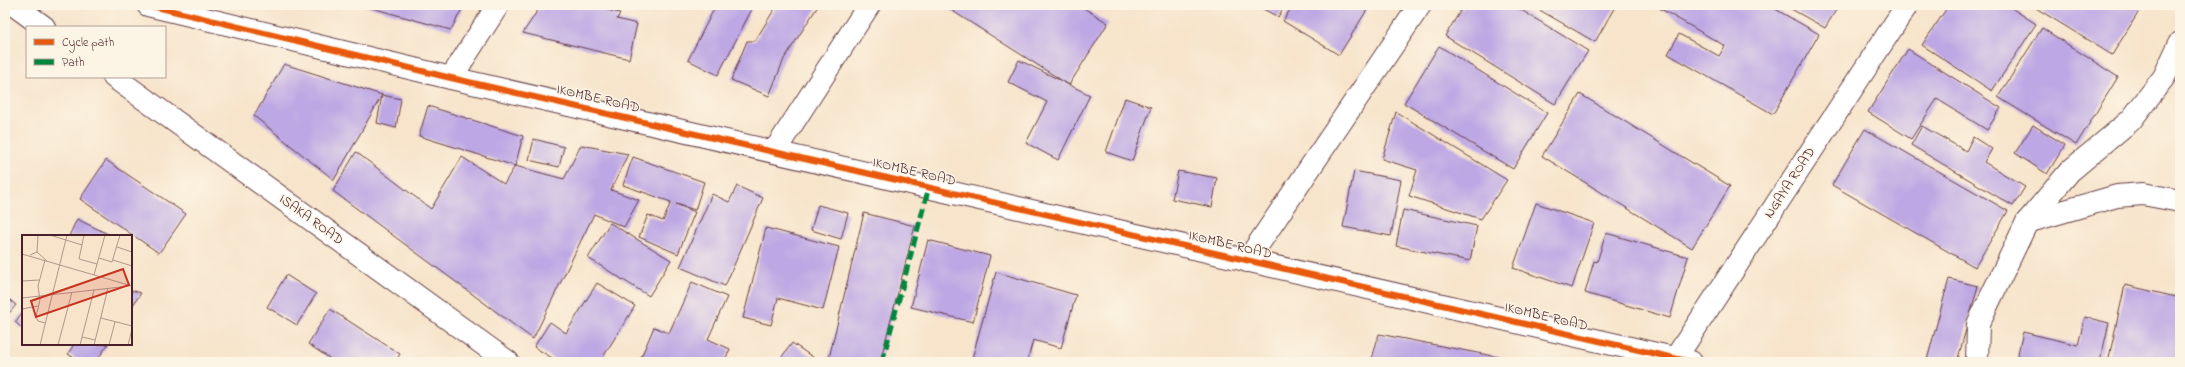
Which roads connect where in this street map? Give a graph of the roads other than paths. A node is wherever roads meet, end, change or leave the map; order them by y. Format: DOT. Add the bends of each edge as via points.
graph roads {
  1 [pos="14,5"];
  2 [pos="148,5"];
  3 [pos="498,5"];
  4 [pos="870,5"];
  5 [pos="1420,5"];
  6 [pos="1907,5"];
  7 [pos="43,26"];
  8 [pos="2180,43"];
  9 [pos="115,78"];
  10 [pos="451,78"];
  11 [pos="774,152"];
  12 [pos="2180,201"];
  13 [pos="2027,222"];
  14 [pos="1247,261"];
  15 [pos="1680,361"];
  16 [pos="508,362"];
  17 [pos="1977,362"];
  1 -- 7 [label="street"];
  2 -- 10 [label="street, IKOMBE ROAD"];
  3 -- 10 [label="street"];
  4 -- 11 [label="street"];
  5 -- 14 [label="street"];
  6 -- 15 [label="street, NGAYA ROAD"];
  8 -- 13 [label="street" via="2164,77 2131,120 2070,171"];
  9 -- 16 [label="street, ISAKA ROAD"];
  10 -- 11 [label="street, IKOMBE ROAD"];
  11 -- 14 [label="street, IKOMBE ROAD"];
  12 -- 13 [label="street" via="2143,194 2117,196"];
  13 -- 17 [label="street" via="1978,324"];
  14 -- 15 [label="street, IKOMBE ROAD"];
}
